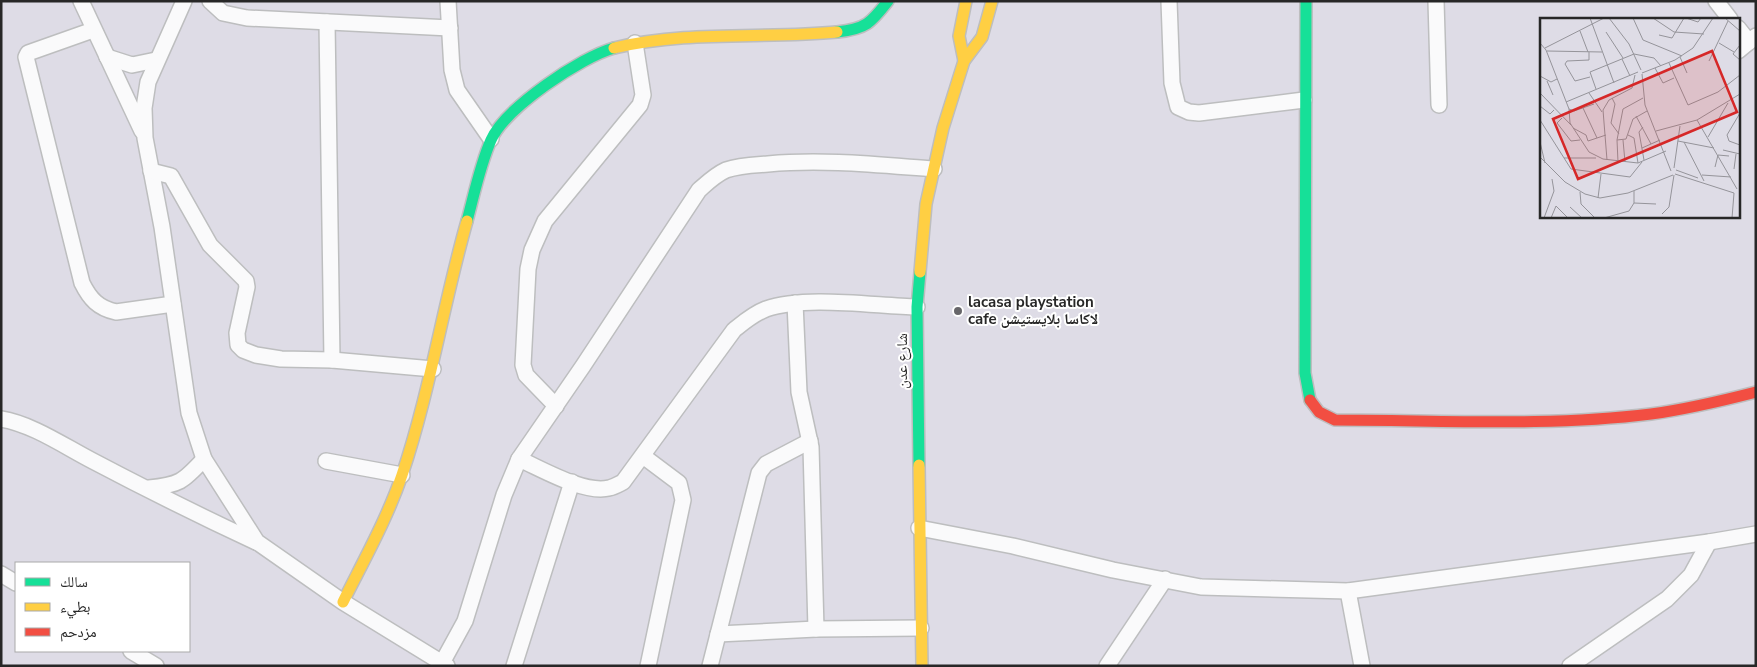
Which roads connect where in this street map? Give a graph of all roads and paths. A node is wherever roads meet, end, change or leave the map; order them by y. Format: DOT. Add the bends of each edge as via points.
graph roads {
  1 [pos="81,1"];
  2 [pos="184,1"];
  3 [pos="210,1"];
  4 [pos="448,1"];
  5 [pos="888,1"];
  6 [pos="966,1"];
  7 [pos="1169,1"];
  8 [pos="1306,1"];
  9 [pos="1436,1"];
  10 [pos="1716,1"];
  11 [pos="997,4"];
  12 [pos="1729,18"];
  13 [pos="327,22"];
  14 [pos="450,28"];
  15 [pos="93,30"];
  16 [pos="1740,31"];
  17 [pos="635,43"];
  18 [pos="1748,43"];
  19 [pos="107,57"];
  20 [pos="156,60"];
  21 [pos="964,61"];
  22 [pos="1304,100"];
  23 [pos="1439,105"];
  24 [pos="145,138"];
  25 [pos="491,139"];
  26 [pos="934,169"];
  27 [pos="151,171"];
  28 [pos="795,303"];
  29 [pos="173,304"];
  30 [pos="917,307"];
  31 [pos="332,360"];
  32 [pos="433,369"];
  33 [pos="1756,392"];
  34 [pos="556,406"];
  35 [pos="1,419"];
  36 [pos="810,441"];
  37 [pos="643,456"];
  38 [pos="519,459"];
  39 [pos="204,460"];
  40 [pos="326,460"];
  41 [pos="402,475"];
  42 [pos="572,482"];
  43 [pos="149,488"];
  44 [pos="919,528"];
  45 [pos="1756,534"];
  46 [pos="258,542"];
  47 [pos="1709,542"];
  48 [pos="1,574"];
  49 [pos="1165,579"];
  50 [pos="15,582"];
  51 [pos="1348,591"];
  52 [pos="342,602"];
  53 [pos="921,628"];
  54 [pos="816,629"];
  55 [pos="718,634"];
  56 [pos="133,652"];
  57 [pos="444,664"];
  58 [pos="156,666"];
  59 [pos="514,666"];
  60 [pos="648,666"];
  61 [pos="710,666"];
  62 [pos="922,666"];
  63 [pos="1107,666"];
  64 [pos="1362,666"];
  65 [pos="1570,666"];
  1 -- 15 [label="street"];
  2 -- 20 [label="street" via="179,18"];
  3 -- 13 [label="street" via="223,14"];
  4 -- 14 [label="street"];
  5 -- 17 [label="street" via="873,21 854,30"];
  6 -- 21 [label="street, شارع عدن" via="959,36"];
  7 -- 22 [label="street" via="1172,83 1178,107 1199,113"];
  8 -- 22 [label="street"];
  9 -- 23 [label="street"];
  10 -- 12 [label="street"];
  11 -- 21 [label="street, شارع عدن" via="982,37"];
  13 -- 14 [label="street"];
  13 -- 31 [label="street"];
  14 -- 25 [label="street" via="452,70 457,90"];
  15 -- 19 [label="street"];
  15 -- 29 [label="street" via="28,53 26,57 82,283 89,297 107,310 116,312"];
  16 -- 18 [label="street"];
  17 -- 25 [label="street" via="599,52 578,63 517,108"];
  17 -- 34 [label="street" via="643,95 640,105 545,221 532,250 528,269 523,365 526,376"];
  19 -- 20 [label="street" via="132,65"];
  19 -- 24 [label="street"];
  20 -- 24 [label="street" via="145,93"];
  21 -- 26 [label="street, شارع عدن"];
  22 -- 33 [label="street" via="1305,373 1312,408 1321,415 1335,420 1539,422 1656,414"];
  24 -- 27 [label="street"];
  25 -- 32 [label="street" via="464,231"];
  26 -- 30 [label="street, شارع عدن" via="923,233"];
  26 -- 34 [label="street" via="787,162 742,166 711,179 698,190 683,211"];
  27 -- 29 [label="street"];
  27 -- 31 [label="street" via="171,176 210,245 246,281 237,333 238,344 243,350 281,358"];
  28 -- 30 [label="street"];
  28 -- 36 [label="street" via="799,392"];
  28 -- 37 [label="street" via="766,309 749,317 734,330"];
  29 -- 39 [label="street" via="189,414"];
  30 -- 44 [label="street, شارع عدن"];
  31 -- 32 [label="street"];
  32 -- 41 [label="street"];
  34 -- 38 [label="street"];
  35 -- 43 [label="street" via="30,429"];
  36 -- 54 [label="street"];
  36 -- 55 [label="street" via="771,461 759,473"];
  37 -- 42 [label="street" via="623,482 609,488 597,489"];
  37 -- 60 [label="street" via="679,483 683,500"];
  38 -- 42 [label="street"];
  38 -- 57 [label="street" via="504,495 465,621"];
  39 -- 43 [label="street" via="175,485"];
  39 -- 46 [label="street"];
  40 -- 41 [label="street"];
  41 -- 52 [label="street" via="385,518"];
  42 -- 59 [label="street"];
  43 -- 46 [label="street" via="185,509"];
  44 -- 49 [label="street"];
  44 -- 53 [label="street, شارع عدن"];
  45 -- 47 [label="street"];
  46 -- 52 [label="street"];
  47 -- 51 [label="street"];
  47 -- 65 [label="street" via="1691,575 1667,599"];
  48 -- 50 [label="street"];
  49 -- 51 [label="street" via="1201,586"];
  49 -- 63 [label="street"];
  51 -- 64 [label="street"];
  52 -- 57 [label="street"];
  53 -- 54 [label="street"];
  53 -- 62 [label="street, شارع عدن"];
  54 -- 55 [label="street"];
  55 -- 61 [label="street"];
  56 -- 58 [label="street"];
}
